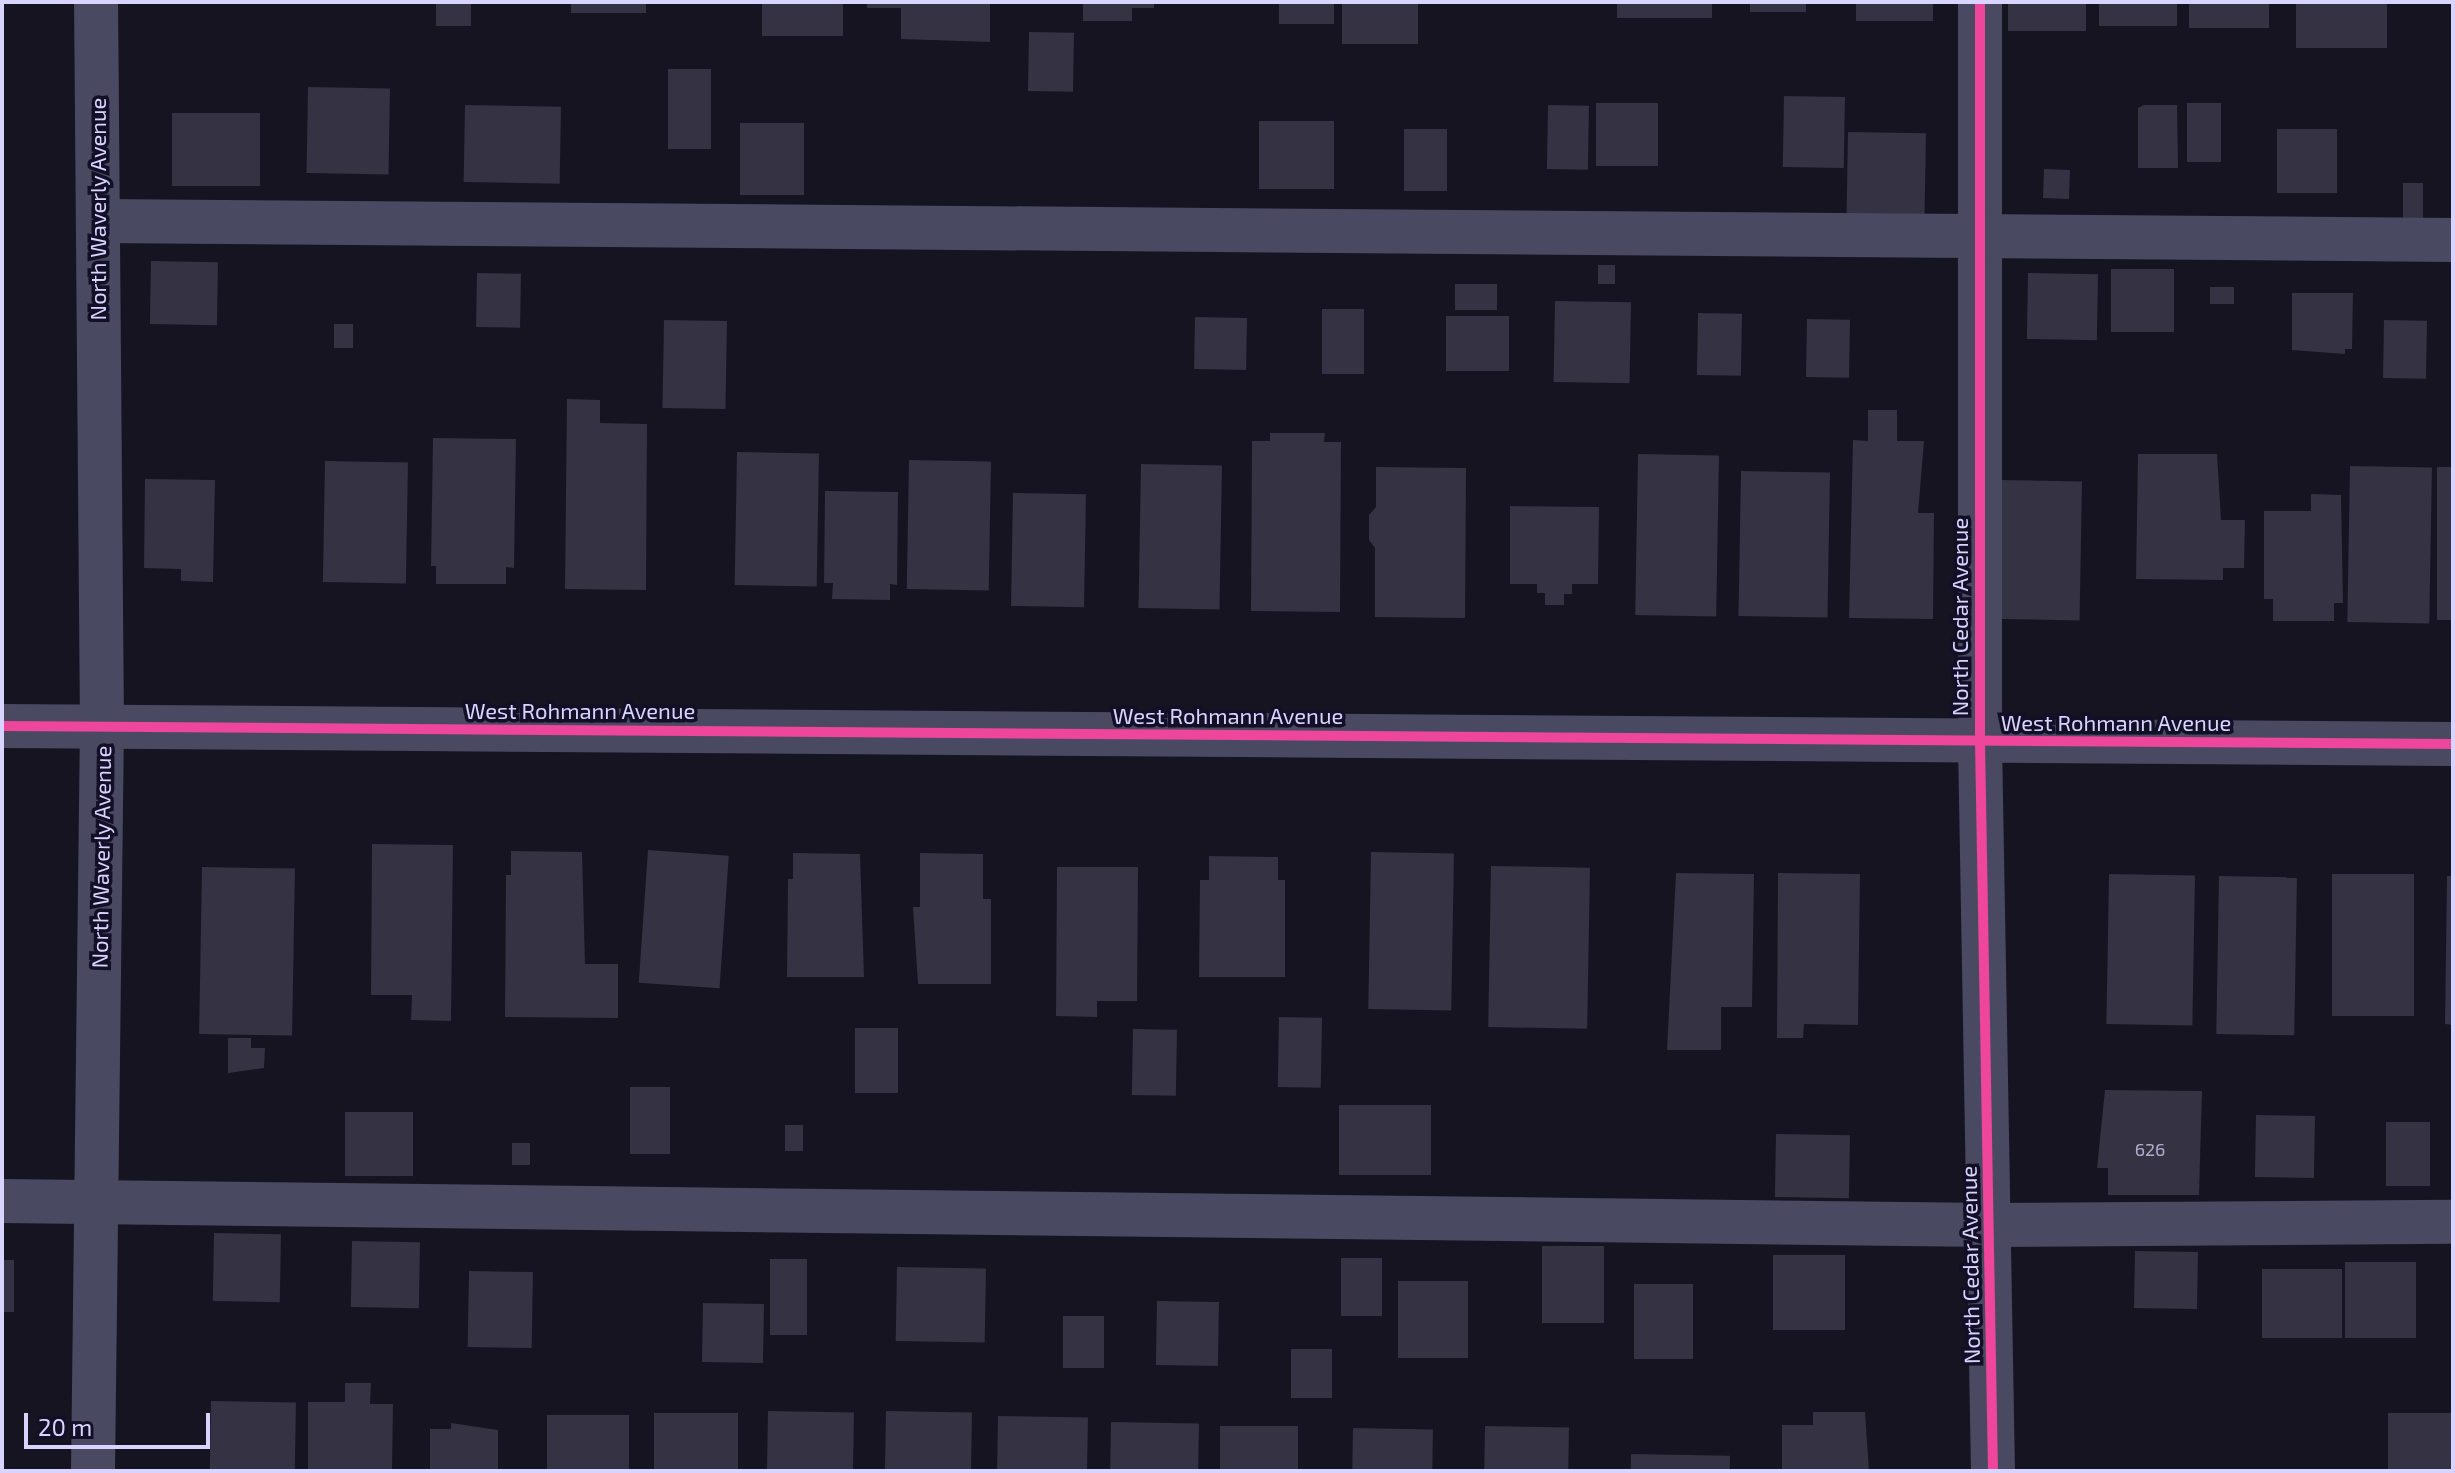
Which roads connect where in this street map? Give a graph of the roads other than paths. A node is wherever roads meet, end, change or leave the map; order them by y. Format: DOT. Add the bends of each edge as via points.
graph roads {
  1 [pos="96,2"];
  2 [pos="1980,2"];
  3 [pos="98,221"];
  4 [pos="1980,236"];
  5 [pos="2453,240"];
  6 [pos="2,726"];
  7 [pos="102,727"];
  8 [pos="1980,742"];
  9 [pos="2453,744"];
  10 [pos="2,1201"];
  11 [pos="97,1203"];
  12 [pos="2453,1222"];
  13 [pos="1989,1225"];
  14 [pos="93,1471"];
  15 [pos="1993,1471"];
  1 -- 3 [label="street, North Waverly Avenue"];
  2 -- 4 [label="street, North Cedar Avenue"];
  3 -- 4 [label="street"];
  3 -- 7 [label="street, North Waverly Avenue"];
  4 -- 5 [label="street"];
  4 -- 8 [label="street, North Cedar Avenue"];
  6 -- 7 [label="street, West Rohmann Avenue"];
  7 -- 8 [label="street, West Rohmann Avenue"];
  7 -- 11 [label="street, North Waverly Avenue"];
  8 -- 9 [label="street, West Rohmann Avenue"];
  8 -- 13 [label="street, North Cedar Avenue"];
  10 -- 11 [label="street"];
  11 -- 13 [label="street"];
  11 -- 14 [label="street, North Waverly Avenue"];
  12 -- 13 [label="street"];
  13 -- 15 [label="street, North Cedar Avenue"];
}
